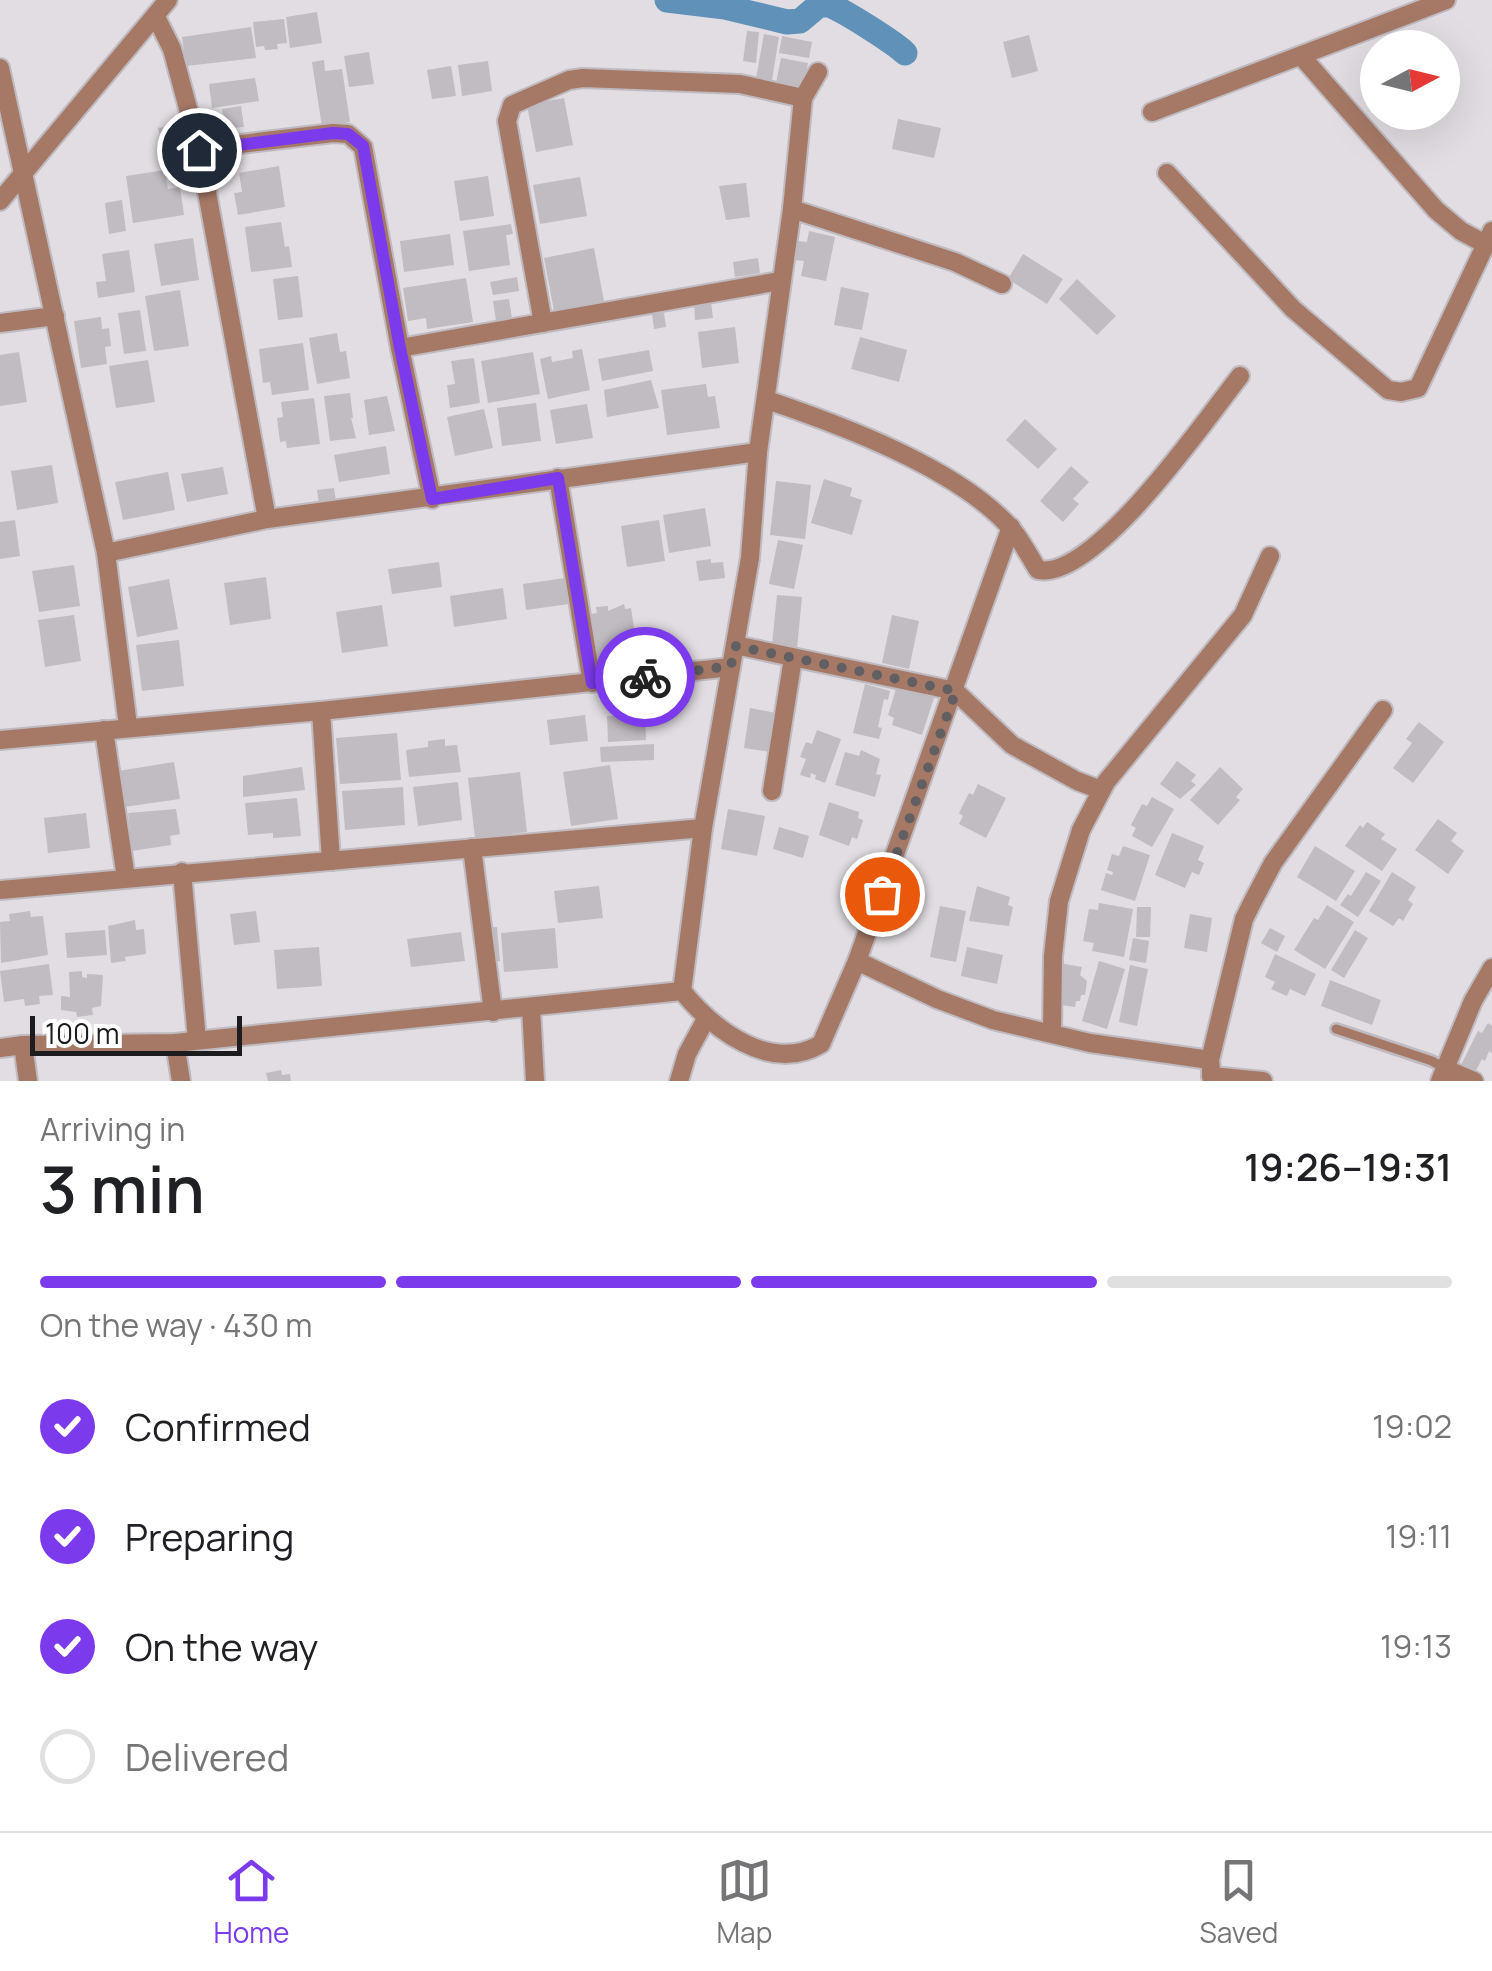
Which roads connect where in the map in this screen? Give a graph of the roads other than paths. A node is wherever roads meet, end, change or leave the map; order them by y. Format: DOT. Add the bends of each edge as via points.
graph roads {
  1 [pos="168,0"];
  2 [pos="1446,0"];
  3 [pos="156,18"];
  4 [pos="1302,57"];
  5 [pos="0,68"];
  6 [pos="818,72"];
  7 [pos="803,98"];
  8 [pos="1152,112"];
  9 [pos="199,150"];
  10 [pos="1167,174"];
  11 [pos="22,178"];
  12 [pos="0,201"];
  13 [pos="792,209"];
  14 [pos="1489,238"];
  15 [pos="780,281"];
  16 [pos="1002,284"];
  17 [pos="56,316"];
  18 [pos="0,323"];
  19 [pos="543,323"];
  20 [pos="400,348"];
  21 [pos="1240,376"];
  22 [pos="766,400"];
  23 [pos="758,452"];
  24 [pos="558,478"];
  25 [pos="432,499"];
  26 [pos="267,519"];
  27 [pos="1011,527"];
  28 [pos="106,553"];
  29 [pos="1270,556"];
  30 [pos="735,646"];
  31 [pos="793,658"];
  32 [pos="731,666"];
  33 [pos="592,683"];
  34 [pos="956,691"];
  35 [pos="1382,710"];
  36 [pos="320,711"];
  37 [pos="128,726"];
  38 [pos="104,730"];
  39 [pos="0,740"];
  40 [pos="1102,790"];
  41 [pos="772,791"];
  42 [pos="703,828"];
  43 [pos="472,848"];
  44 [pos="331,860"];
  45 [pos="182,872"];
  46 [pos="126,878"];
  47 [pos="0,890"];
  48 [pos="858,961"];
  49 [pos="1492,968"];
  50 [pos="682,991"];
  51 [pos="531,1008"];
  52 [pos="493,1012"];
  53 [pos="706,1019"];
  54 [pos="1336,1029"];
  55 [pos="1052,1032"];
  56 [pos="198,1040"];
  57 [pos="174,1043"];
  58 [pos="22,1045"];
  59 [pos="0,1048"];
  60 [pos="1211,1072"];
  61 [pos="1443,1075"];
  62 [pos="28,1081"];
  63 [pos="181,1081"];
  64 [pos="534,1081"];
  65 [pos="680,1081"];
  66 [pos="1263,1081"];
  67 [pos="1474,1081"];
  1 -- 3 [label="street"];
  2 -- 4 [label="street"];
  3 -- 9 [label="street" via="172,49"];
  3 -- 11 [label="street"];
  4 -- 8 [label="street"];
  4 -- 14 [label="street" via="1436,210 1461,231"];
  5 -- 11 [label="street"];
  6 -- 7 [label="street"];
  7 -- 13 [label="street"];
  7 -- 19 [label="street" via="740,84 583,78 512,105 506,121"];
  9 -- 20 [label="street" via="333,133 348,134 363,146"];
  9 -- 26 [label="street"];
  10 -- 14 [label="street" via="1293,309 1388,390 1418,388"];
  11 -- 12 [label="street"];
  11 -- 17 [label="street"];
  13 -- 15 [label="street"];
  13 -- 16 [label="street"];
  15 -- 19 [label="street"];
  15 -- 22 [label="street"];
  17 -- 18 [label="street"];
  17 -- 28 [label="street"];
  19 -- 20 [label="street"];
  20 -- 25 [label="street"];
  21 -- 27 [label="street" via="1130,516 1065,567 1038,570"];
  22 -- 23 [label="street"];
  22 -- 27 [label="street" via="850,428 959,486"];
  23 -- 24 [label="street"];
  23 -- 30 [label="street"];
  24 -- 25 [label="street"];
  24 -- 33 [label="street"];
  25 -- 26 [label="street"];
  26 -- 28 [label="street"];
  27 -- 34 [label="street"];
  28 -- 37 [label="street"];
  29 -- 40 [label="street" via="1243,614"];
  30 -- 31 [label="street"];
  30 -- 32 [label="street"];
  31 -- 34 [label="street"];
  31 -- 41 [label="street"];
  32 -- 33 [label="street"];
  32 -- 42 [label="street"];
  33 -- 36 [label="street"];
  34 -- 40 [label="street" via="1012,745"];
  34 -- 48 [label="street"];
  35 -- 60 [label="street" via="1273,864 1244,918"];
  36 -- 37 [label="street"];
  36 -- 44 [label="street"];
  37 -- 38 [label="street"];
  38 -- 39 [label="street"];
  38 -- 46 [label="street"];
  40 -- 55 [label="street" via="1081,830 1059,901"];
  42 -- 43 [label="street"];
  42 -- 50 [label="street"];
  43 -- 44 [label="street"];
  43 -- 52 [label="street"];
  44 -- 45 [label="street"];
  45 -- 46 [label="street"];
  45 -- 56 [label="street"];
  46 -- 47 [label="street"];
  48 -- 53 [label="street" via="821,1044 812,1049 781,1052 739,1043"];
  48 -- 55 [label="street" via="993,1020"];
  49 -- 61 [label="street"];
  50 -- 51 [label="street"];
  50 -- 53 [label="street"];
  51 -- 52 [label="street"];
  51 -- 64 [label="street"];
  52 -- 56 [label="street"];
  53 -- 65 [label="street"];
  54 -- 61 [label="lane" via="1432,1062"];
  55 -- 60 [label="street"];
  56 -- 57 [label="street"];
  57 -- 58 [label="street"];
  57 -- 63 [label="street"];
  58 -- 59 [label="street"];
  58 -- 62 [label="street"];
  60 -- 66 [label="street"];
  61 -- 67 [label="street"];
}
